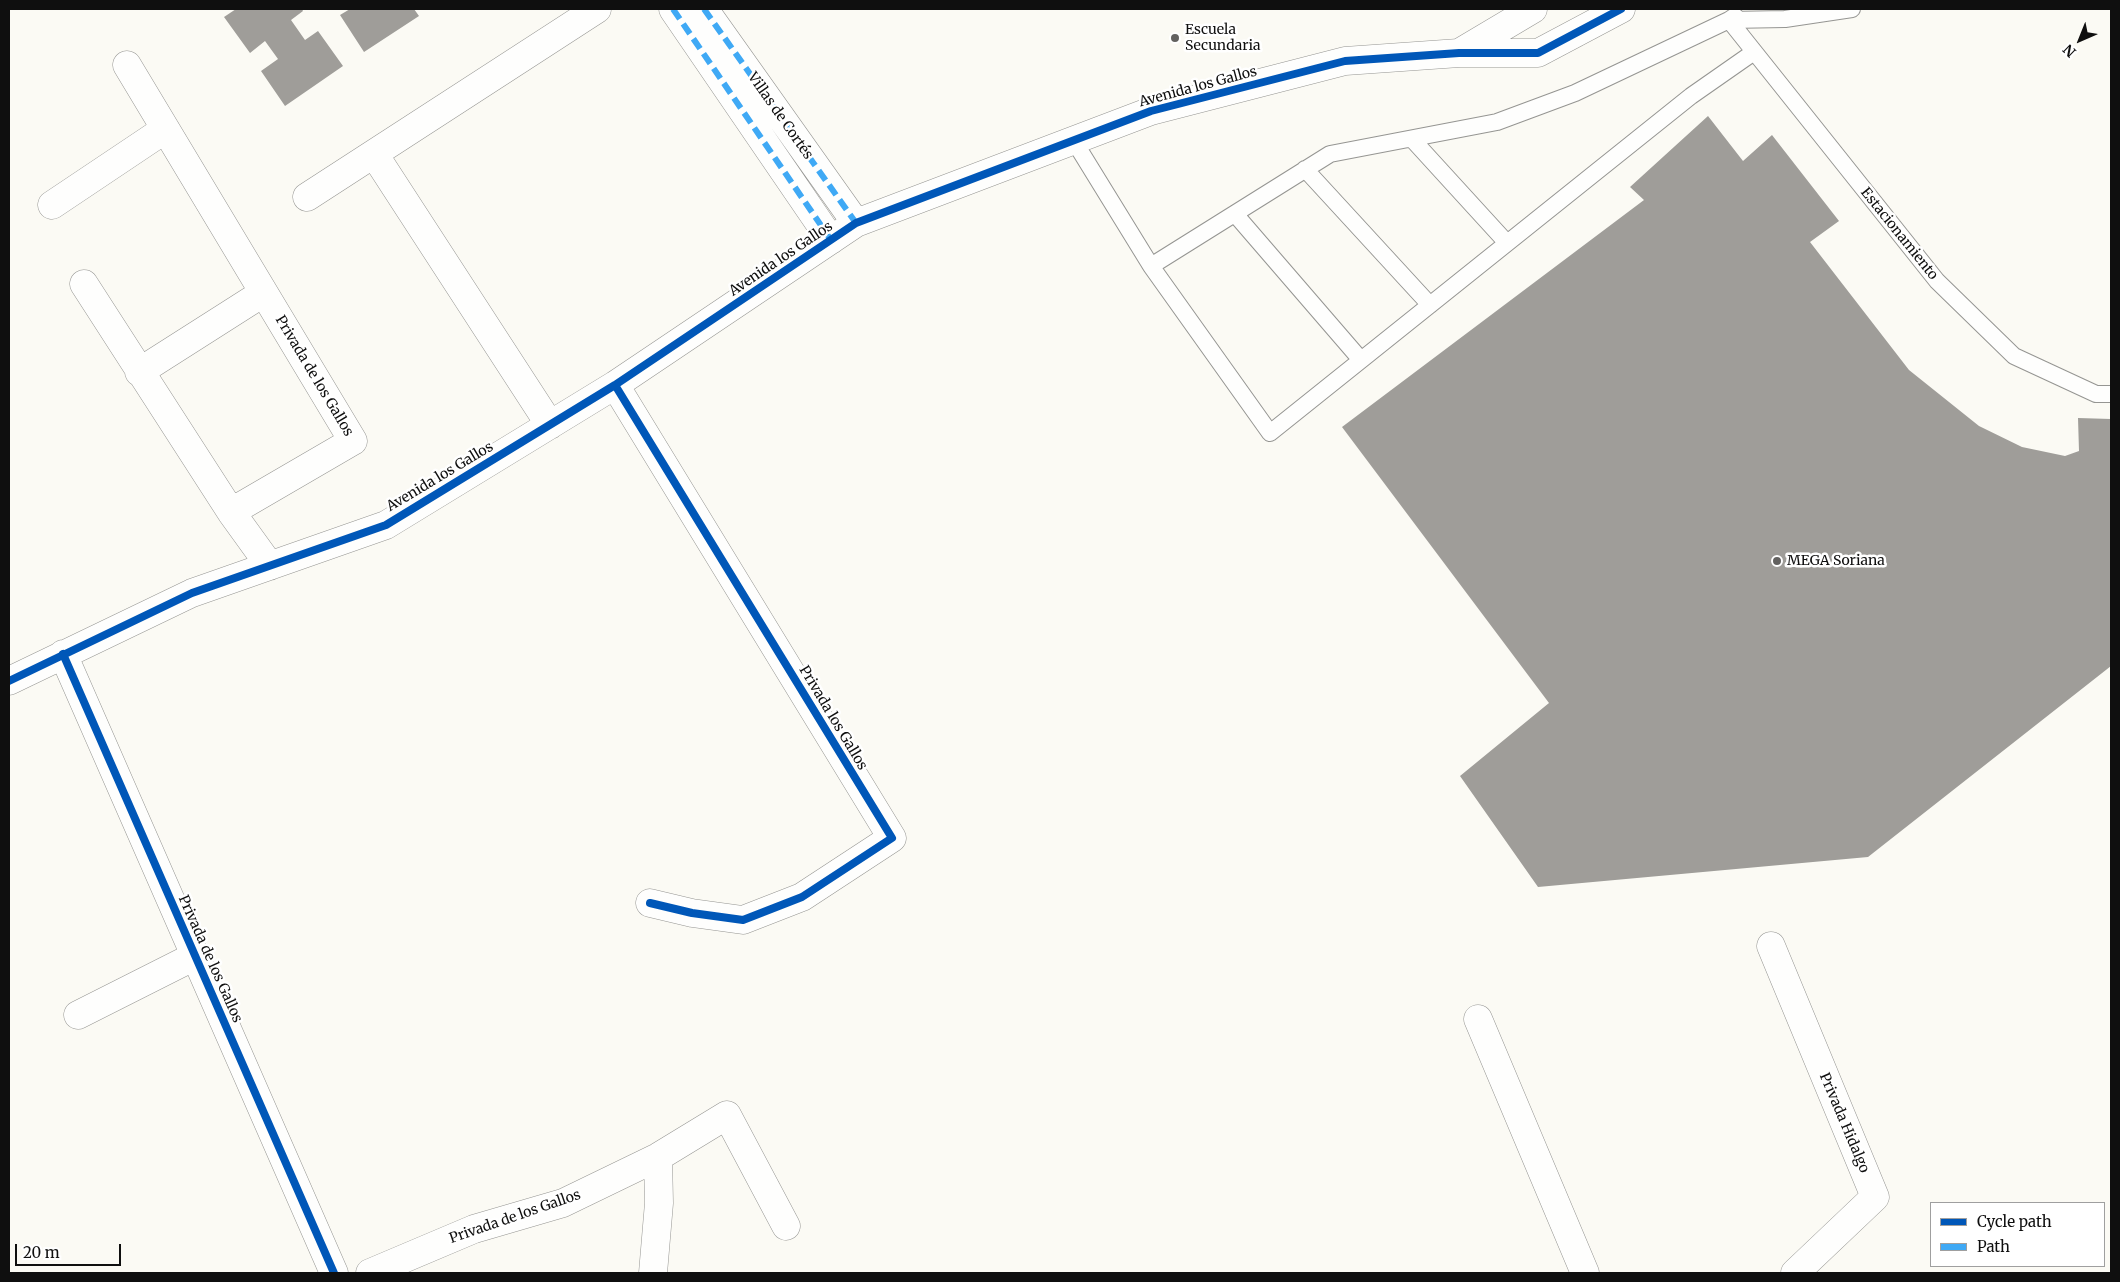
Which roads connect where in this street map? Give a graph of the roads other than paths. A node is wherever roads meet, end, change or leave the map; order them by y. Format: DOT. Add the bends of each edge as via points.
graph roads {
  1 [pos="597,9"];
  2 [pos="673,9"];
  3 [pos="704,9"];
  4 [pos="1533,9"];
  5 [pos="1621,9"];
  6 [pos="1746,9"];
  7 [pos="1852,9"];
  8 [pos="1728,20"];
  9 [pos="1754,52"];
  10 [pos="1459,53"];
  11 [pos="127,65"];
  12 [pos="164,130"];
  13 [pos="1412,139"];
  14 [pos="1074,141"];
  15 [pos="374,154"];
  16 [pos="1304,169"];
  17 [pos="307,197"];
  18 [pos="52,205"];
  19 [pos="1234,214"];
  20 [pos="856,223"];
  21 [pos="831,240"];
  22 [pos="1507,243"];
  23 [pos="1151,266"];
  24 [pos="84,284"];
  25 [pos="263,293"];
  26 [pos="1430,305"];
  27 [pos="1362,360"];
  28 [pos="139,372"];
  29 [pos="615,385"];
  30 [pos="2111,394"];
  31 [pos="550,425"];
  32 [pos="231,512"];
  33 [pos="270,566"];
  34 [pos="63,654"];
  35 [pos="9,682"];
  36 [pos="650,903"];
  37 [pos="1771,946"];
  38 [pos="195,956"];
  39 [pos="78,1015"];
  40 [pos="1478,1020"];
  41 [pos="658,1157"];
  42 [pos="786,1226"];
  43 [pos="334,1273"];
  44 [pos="370,1273"];
  45 [pos="653,1273"];
  46 [pos="1585,1273"];
  47 [pos="1795,1273"];
  1 -- 15 [label="street"];
  2 -- 21 [label="street"];
  3 -- 20 [label="street, Villas de Cortés"];
  4 -- 10 [label="street, Avenida los Gallos"];
  5 -- 10 [label="street, Avenida los Gallos" via="1538,53"];
  6 -- 8 [label="lane"];
  7 -- 8 [label="lane" via="1785,19"];
  8 -- 9 [label="lane, Estacionamiento"];
  8 -- 13 [label="lane" via="1566,96 1496,122"];
  9 -- 22 [label="lane" via="1691,96"];
  9 -- 30 [label="lane, Estacionamiento" via="1937,282 2000,343 2014,356 2039,368 2096,394"];
  10 -- 14 [label="street, Avenida los Gallos" via="1345,61 1151,111"];
  11 -- 12 [label="street, Privada de los Gallos"];
  12 -- 18 [label="street"];
  12 -- 25 [label="street, Privada de los Gallos"];
  13 -- 16 [label="lane" via="1330,154"];
  13 -- 22 [label="lane"];
  14 -- 20 [label="street, Avenida los Gallos"];
  14 -- 23 [label="lane"];
  15 -- 17 [label="street"];
  15 -- 31 [label="street"];
  16 -- 19 [label="lane"];
  16 -- 26 [label="lane"];
  19 -- 23 [label="lane"];
  19 -- 27 [label="lane"];
  20 -- 21 [label="street, Avenida los Gallos"];
  21 -- 29 [label="street, Avenida los Gallos"];
  22 -- 26 [label="lane"];
  23 -- 27 [label="lane" via="1270,433"];
  24 -- 28 [label="street"];
  25 -- 28 [label="street"];
  25 -- 32 [label="street, Privada de los Gallos" via="353,441"];
  26 -- 27 [label="lane"];
  28 -- 32 [label="street"];
  29 -- 31 [label="street, Avenida los Gallos"];
  29 -- 36 [label="street, Privada los Gallos" via="892,838 802,897 742,920"];
  31 -- 33 [label="street, Avenida los Gallos" via="386,525"];
  32 -- 33 [label="street"];
  33 -- 34 [label="street, Avenida los Gallos" via="192,593"];
  34 -- 35 [label="street, Avenida los Gallos"];
  34 -- 38 [label="street, Privada de los Gallos"];
  37 -- 47 [label="street, Privada Hidalgo" via="1875,1197"];
  38 -- 39 [label="street"];
  38 -- 43 [label="street, Privada de los Gallos"];
  40 -- 46 [label="street"];
  41 -- 42 [label="street, Privada de los Gallos" via="727,1115"];
  41 -- 44 [label="street, Privada de los Gallos" via="564,1203 474,1229"];
  41 -- 45 [label="street" via="659,1203"];
}
